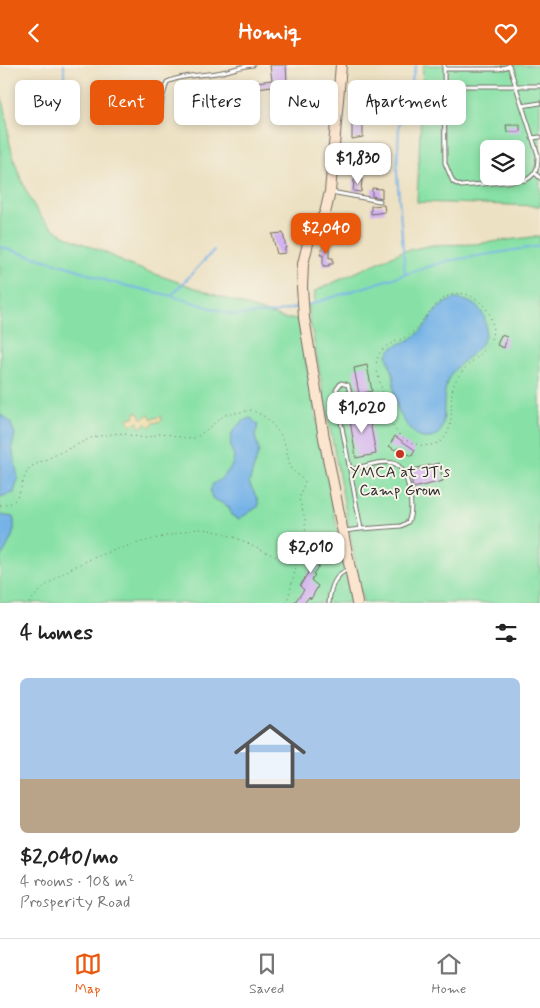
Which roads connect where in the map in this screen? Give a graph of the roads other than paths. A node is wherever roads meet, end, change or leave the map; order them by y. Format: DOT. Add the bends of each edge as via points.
graph roads {
  1 [pos="252,65"];
  2 [pos="342,65"];
  3 [pos="509,66"];
  4 [pos="444,67"];
  5 [pos="444,80"];
  6 [pos="466,86"];
  7 [pos="540,86"];
  8 [pos="517,87"];
  9 [pos="164,93"];
  10 [pos="540,103"];
  11 [pos="522,106"];
  12 [pos="445,125"];
  13 [pos="532,137"];
  14 [pos="540,137"];
  15 [pos="539,155"];
  16 [pos="535,173"];
  17 [pos="540,178"];
  18 [pos="330,192"];
  19 [pos="380,201"];
  20 [pos="340,397"];
  21 [pos="350,470"];
  22 [pos="361,529"];
  23 [pos="343,531"];
  24 [pos="350,569"];
  25 [pos="328,603"];
  26 [pos="357,603"];
  1 -- 9 [label="lane" via="175,79 167,83"];
  2 -- 18 [label="street"];
  3 -- 4 [label="lane" via="499,69"];
  3 -- 8 [label="lane"];
  4 -- 5 [label="lane"];
  6 -- 8 [label="lane"];
  7 -- 8 [label="lane"];
  8 -- 11 [label="lane"];
  10 -- 11 [label="lane"];
  11 -- 13 [label="lane"];
  12 -- 16 [label="lane" via="445,163 453,182 461,186 526,180"];
  13 -- 14 [label="lane"];
  13 -- 15 [label="lane"];
  15 -- 16 [label="lane"];
  16 -- 17 [label="lane"];
  18 -- 19 [label="lane"];
  18 -- 23 [label="street" via="325,213 306,250 302,301"];
  20 -- 20 [label="lane" via="348,396 348,385 341,383 336,389"];
  20 -- 21 [label="lane" via="338,406"];
  21 -- 22 [label="lane"];
  21 -- 22 [label="lane" via="392,463 401,467 407,481 411,505 408,522 401,526"];
  22 -- 23 [label="lane"];
  23 -- 24 [label="street"];
  24 -- 25 [label="lane" via="342,572 335,582"];
  24 -- 26 [label="street"];
}
